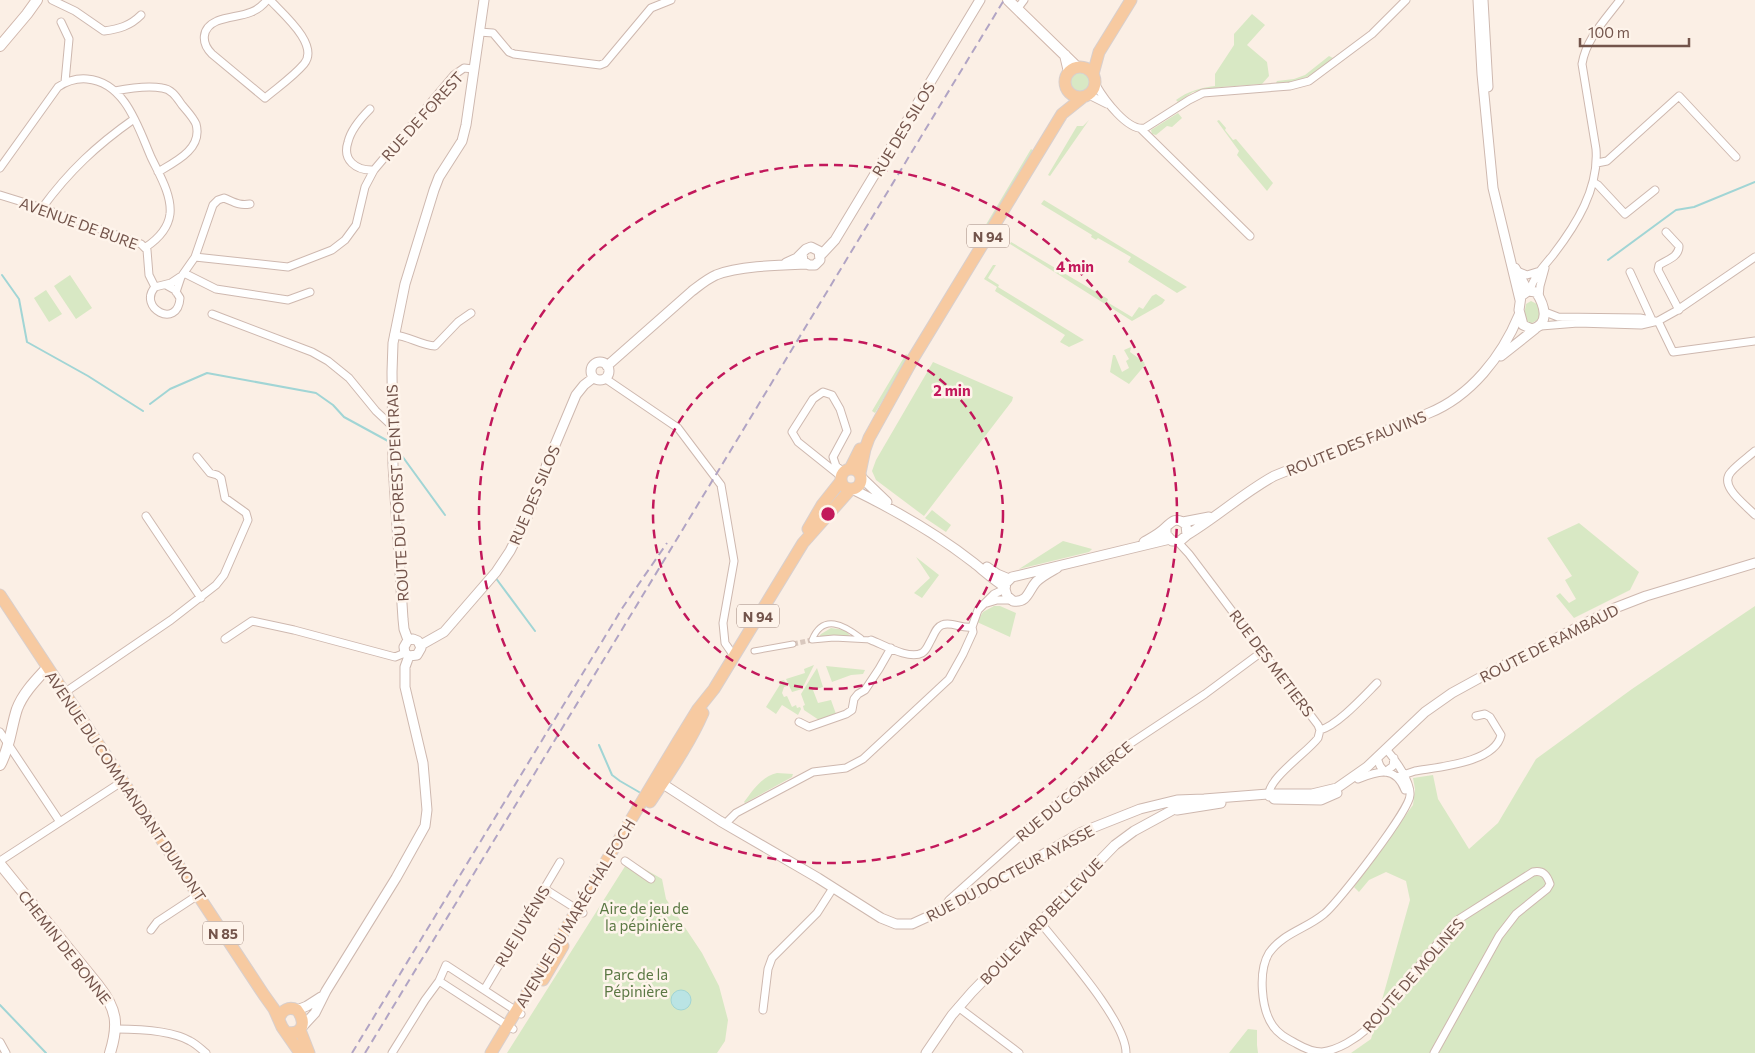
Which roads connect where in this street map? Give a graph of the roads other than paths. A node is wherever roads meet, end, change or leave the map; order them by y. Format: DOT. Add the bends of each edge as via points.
graph roads {
  1 [pos="37,0"];
  2 [pos="52,0"];
  3 [pos="269,0"];
  4 [pos="484,0"];
  5 [pos="672,0"];
  6 [pos="970,0"];
  7 [pos="980,0"];
  8 [pos="1008,0"];
  9 [pos="1131,0"];
  10 [pos="1406,0"];
  11 [pos="1478,0"];
  12 [pos="1483,0"];
  13 [pos="1620,0"];
  14 [pos="1021,4"];
  15 [pos="141,15"];
  16 [pos="970,17"];
  17 [pos="61,22"];
  18 [pos="479,32"];
  19 [pos="0,46"];
  20 [pos="1099,52"];
  21 [pos="473,69"];
  22 [pos="1076,69"];
  23 [pos="66,82"];
  24 [pos="1090,88"];
  25 [pos="1066,89"];
  26 [pos="115,91"];
  27 [pos="1112,106"];
  28 [pos="370,109"];
  29 [pos="1486,110"];
  30 [pos="1062,114"];
  31 [pos="134,119"];
  32 [pos="1141,129"];
  33 [pos="1736,157"];
  34 [pos="1597,163"];
  35 [pos="0,168"];
  36 [pos="374,170"];
  37 [pos="158,172"];
  38 [pos="1593,182"];
  39 [pos="1655,190"];
  40 [pos="0,195"];
  41 [pos="250,204"];
  42 [pos="42,208"];
  43 [pos="1666,232"];
  44 [pos="1250,236"];
  45 [pos="146,247"];
  46 [pos="818,253"];
  47 [pos="802,254"];
  48 [pos="195,257"];
  49 [pos="1551,257"];
  50 [pos="1755,257"];
  51 [pos="1511,261"];
  52 [pos="783,264"];
  53 [pos="806,264"];
  54 [pos="1517,271"];
  55 [pos="1540,271"];
  56 [pos="1630,272"];
  57 [pos="182,275"];
  58 [pos="166,286"];
  59 [pos="155,287"];
  60 [pos="1529,290"];
  61 [pos="176,292"];
  62 [pos="310,292"];
  63 [pos="1539,297"];
  64 [pos="1520,300"];
  65 [pos="1678,310"];
  66 [pos="1545,312"];
  67 [pos="471,313"];
  68 [pos="212,314"];
  69 [pos="1519,315"];
  70 [pos="1655,321"];
  71 [pos="1538,327"];
  72 [pos="394,335"];
  73 [pos="1755,341"];
  74 [pos="607,366"];
  75 [pos="1486,369"];
  76 [pos="592,378"];
  77 [pos="606,379"];
  78 [pos="392,426"];
  79 [pos="1755,451"];
  80 [pos="197,457"];
  81 [pos="850,475"];
  82 [pos="852,490"];
  83 [pos="1221,512"];
  84 [pos="1755,514"];
  85 [pos="146,516"];
  86 [pos="1183,522"];
  87 [pos="914,523"];
  88 [pos="1166,527"];
  89 [pos="1180,538"];
  90 [pos="803,543"];
  91 [pos="1138,546"];
  92 [pos="1755,563"];
  93 [pos="1057,568"];
  94 [pos="995,576"];
  95 [pos="1019,576"];
  96 [pos="1010,579"];
  97 [pos="1005,588"];
  98 [pos="1030,590"];
  99 [pos="201,598"];
  100 [pos="1011,600"];
  101 [pos="2,601"];
  102 [pos="982,605"];
  103 [pos="972,627"];
  104 [pos="861,638"];
  105 [pos="225,639"];
  106 [pos="408,640"];
  107 [pos="871,640"];
  108 [pos="793,644"];
  109 [pos="421,645"];
  110 [pos="891,648"];
  111 [pos="754,651"];
  112 [pos="1263,651"];
  113 [pos="407,654"];
  114 [pos="734,656"];
  115 [pos="47,668"];
  116 [pos="1377,683"];
  117 [pos="64,693"];
  118 [pos="1476,716"];
  119 [pos="799,722"];
  120 [pos="1320,730"];
  121 [pos="0,732"];
  122 [pos="8,745"];
  123 [pos="1386,749"];
  124 [pos="1377,758"];
  125 [pos="1394,758"];
  126 [pos="0,765"];
  127 [pos="1367,767"];
  128 [pos="1385,772"];
  129 [pos="1400,776"];
  130 [pos="661,779"];
  131 [pos="1358,780"];
  132 [pos="123,781"];
  133 [pos="1269,796"];
  134 [pos="1192,800"];
  135 [pos="1163,803"];
  136 [pos="1173,810"];
  137 [pos="60,822"];
  138 [pos="722,822"];
  139 [pos="0,860"];
  140 [pos="625,861"];
  141 [pos="560,862"];
  142 [pos="0,864"];
  143 [pos="651,879"];
  144 [pos="833,888"];
  145 [pos="544,889"];
  146 [pos="198,895"];
  147 [pos="947,909"];
  148 [pos="580,911"];
  149 [pos="1040,922"];
  150 [pos="151,930"];
  151 [pos="439,981"];
  152 [pos="484,990"];
  153 [pos="326,991"];
  154 [pos="958,1007"];
  155 [pos="763,1010"];
  156 [pos="288,1012"];
  157 [pos="519,1013"];
  158 [pos="510,1027"];
  159 [pos="301,1028"];
  160 [pos="116,1029"];
  161 [pos="286,1032"];
  162 [pos="0,1042"];
  163 [pos="6,1053"];
  164 [pos="110,1053"];
  165 [pos="206,1053"];
  166 [pos="300,1053"];
  167 [pos="309,1053"];
  168 [pos="392,1053"];
  169 [pos="491,1053"];
  170 [pos="499,1053"];
  171 [pos="926,1053"];
  172 [pos="1019,1053"];
  173 [pos="1126,1053"];
  174 [pos="1434,1053"];
  1 -- 19 [label="main road"];
  2 -- 15 [label="street" via="104,30 125,27"];
  3 -- 3 [label="street" via="249,13 211,24 204,36 206,47 212,54 265,98 303,65 309,50 304,39"];
  4 -- 18 [label="street, ROUTE DU FOREST D'ENTRAIS"];
  5 -- 18 [label="street" via="651,8 600,65 514,54 493,33"];
  6 -- 16 [label="street"];
  7 -- 16 [label="street, RUE DES SILOS"];
  8 -- 14 [label="main road"];
  9 -- 20 [label="main road"];
  10 -- 32 [label="street" via="1372,34 1309,81 1290,86 1204,93"];
  11 -- 29 [label="street"];
  12 -- 29 [label="street" via="1488,70"];
  13 -- 34 [label="street" via="1592,37 1582,64"];
  14 -- 22 [label="main road"];
  16 -- 46 [label="street, RUE DES SILOS" via="835,240"];
  17 -- 23 [label="street" via="68,39"];
  18 -- 21 [label="street, ROUTE DU FOREST D'ENTRAIS"];
  20 -- 22 [label="main road"];
  20 -- 24 [label="main road"];
  21 -- 36 [label="street, RUE DE FOREST" via="464,68 454,75"];
  21 -- 72 [label="street, ROUTE DU FOREST D'ENTRAIS" via="469,112 462,141 434,190 405,284"];
  22 -- 24 [label="main road" via="1086,68"];
  22 -- 25 [label="main road" via="1065,80"];
  23 -- 26 [label="street" via="94,80"];
  23 -- 35 [label="street" via="52,93"];
  24 -- 25 [label="main road" via="1071,95"];
  24 -- 27 [label="street"];
  24 -- 27 [label="street"];
  24 -- 30 [label="main road, N 94"];
  25 -- 30 [label="main road, N 94"];
  26 -- 31 [label="street"];
  26 -- 37 [label="street" via="136,87 168,89 196,124 196,140 192,147"];
  27 -- 32 [label="street" via="1126,122"];
  28 -- 36 [label="street" via="355,127 347,151 353,165 366,171"];
  29 -- 51 [label="street" via="1493,188"];
  30 -- 81 [label="main road, N 94" via="914,357"];
  31 -- 37 [label="street"];
  31 -- 42 [label="street" via="78,164 60,182"];
  32 -- 44 [label="street"];
  33 -- 34 [label="street" via="1679,96 1607,161"];
  34 -- 38 [label="street"];
  36 -- 48 [label="street" via="365,187 356,225 332,250 288,267"];
  37 -- 45 [label="street" via="170,202 170,217 165,229"];
  38 -- 39 [label="street" via="1626,214"];
  38 -- 49 [label="street" via="1586,204 1570,233"];
  40 -- 42 [label="street, AVENUE DE BURE"];
  41 -- 48 [label="street, AVENUE DE BURE" via="242,206 224,198 213,204"];
  42 -- 45 [label="street, AVENUE DE BURE"];
  43 -- 65 [label="street" via="1680,250 1658,270"];
  45 -- 59 [label="street, AVENUE DE BURE" via="149,274"];
  46 -- 47 [label="street" via="808,248"];
  46 -- 53 [label="street" via="818,263"];
  47 -- 52 [label="street"];
  47 -- 53 [label="street"];
  48 -- 57 [label="street, AVENUE DE BURE"];
  49 -- 55 [label="street"];
  49 -- 63 [label="street" via="1543,273"];
  50 -- 65 [label="street"];
  51 -- 54 [label="street"];
  51 -- 64 [label="street"];
  52 -- 53 [label="street"];
  52 -- 74 [label="street" via="716,275"];
  54 -- 55 [label="street" via="1528,275"];
  54 -- 60 [label="street"];
  55 -- 60 [label="street"];
  56 -- 70 [label="street"];
  57 -- 58 [label="street, AVENUE DE BURE"];
  57 -- 61 [label="street, AVENUE DE BURE"];
  57 -- 62 [label="street" via="216,289 288,300"];
  58 -- 59 [label="street, AVENUE DE BURE"];
  58 -- 61 [label="street"];
  59 -- 61 [label="street, AVENUE DE BURE" via="151,301 160,314 169,314 176,309 180,298"];
  60 -- 63 [label="street"];
  60 -- 64 [label="street"];
  63 -- 66 [label="street"];
  64 -- 69 [label="street"];
  65 -- 70 [label="street"];
  66 -- 70 [label="street" via="1558,317"];
  66 -- 71 [label="street" via="1544,321"];
  67 -- 72 [label="street" via="435,346"];
  68 -- 78 [label="street" via="328,360 349,378"];
  69 -- 71 [label="street" via="1526,327"];
  69 -- 75 [label="street, ROUTE DES FAUVINS" via="1504,347"];
  70 -- 71 [label="street" via="1640,325 1578,323"];
  70 -- 73 [label="street" via="1674,352"];
  71 -- 75 [label="street, ROUTE DES FAUVINS"];
  72 -- 78 [label="street, ROUTE DU FOREST D'ENTRAIS"];
  74 -- 76 [label="street" via="601,362 594,364 590,370"];
  74 -- 77 [label="street"];
  75 -- 83 [label="street, ROUTE DES FAUVINS" via="1462,394 1440,409 1274,476"];
  76 -- 77 [label="street"];
  76 -- 109 [label="street, RUE DES SILOS" via="576,395 528,516 510,551 494,575 444,632"];
  77 -- 114 [label="street" via="678,428 721,485 734,561 724,609 724,633 725,643"];
  78 -- 106 [label="street, ROUTE DU FOREST D'ENTRAIS" via="404,629"];
  79 -- 84 [label="street" via="1729,473 1727,480 1729,488"];
  80 -- 99 [label="street" via="210,473 219,476 225,498 246,513 248,520 224,575"];
  81 -- 81 [label="street" via="836,466 833,457 847,431 846,425 832,395 823,392 813,399 792,432 798,442 838,474"];
  81 -- 82 [label="main road" via="844,487"];
  81 -- 82 [label="main road" via="860,485"];
  81 -- 87 [label="street"];
  81 -- 90 [label="main road, N 94" via="822,505"];
  82 -- 87 [label="street"];
  82 -- 90 [label="main road, N 94"];
  83 -- 86 [label="street, ROUTE DES FAUVINS"];
  83 -- 89 [label="street, ROUTE DES FAUVINS"];
  85 -- 99 [label="street"];
  86 -- 88 [label="street" via="1172,521"];
  86 -- 89 [label="street" via="1187,528"];
  87 -- 94 [label="street"];
  88 -- 89 [label="street" via="1166,534"];
  88 -- 91 [label="street, ROUTE DES FAUVINS"];
  89 -- 91 [label="street, ROUTE DES FAUVINS"];
  89 -- 112 [label="street, RUE DES METIERS"];
  90 -- 114 [label="main road, N 94"];
  91 -- 93 [label="street, ROUTE DES FAUVINS"];
  92 -- 123 [label="street, ROUTE DE RAMBAUD" via="1646,596 1595,617 1452,693 1425,712"];
  93 -- 95 [label="street, ROUTE DES FAUVINS"];
  93 -- 98 [label="street, ROUTE DES FAUVINS"];
  94 -- 96 [label="street"];
  94 -- 97 [label="street"];
  95 -- 96 [label="street"];
  95 -- 98 [label="street" via="1028,581"];
  96 -- 97 [label="street"];
  97 -- 100 [label="street"];
  97 -- 102 [label="street"];
  98 -- 100 [label="street" via="1023,600"];
  99 -- 117 [label="street"];
  100 -- 102 [label="street" via="992,600"];
  101 -- 115 [label="main road, AVENUE DU COMMANDANT DUMONT / N 85"];
  102 -- 103 [label="street"];
  103 -- 110 [label="street" via="943,624 926,650 911,656"];
  103 -- 138 [label="street" via="964,654 949,680 863,759 846,768 813,772"];
  104 -- 104 [label="street" via="834,638 812,640 818,630 832,623 848,628"];
  104 -- 107 [label="street"];
  105 -- 113 [label="street" via="252,620 395,657"];
  106 -- 109 [label="street" via="416,640"];
  106 -- 113 [label="street" via="404,647"];
  107 -- 110 [label="street"];
  108 -- 111 [label="street"];
  109 -- 113 [label="street" via="420,653 415,656"];
  110 -- 119 [label="street" via="865,690 854,699 852,710 809,727"];
  112 -- 120 [label="street, RUE DES METIERS"];
  112 -- 147 [label="street, RUE DU COMMERCE" via="1205,694 1113,754 949,900"];
  113 -- 153 [label="street" via="405,687 423,763 427,810 425,826"];
  114 -- 130 [label="main road, N 94" via="698,709"];
  115 -- 117 [label="main road, AVENUE DU COMMANDANT DUMONT / N 85"];
  115 -- 122 [label="main road" via="18,706"];
  116 -- 120 [label="street" via="1334,723"];
  117 -- 132 [label="main road, AVENUE DU COMMANDANT DUMONT / N 85"];
  118 -- 129 [label="street" via="1488,715 1500,731 1496,746 1462,763"];
  120 -- 133 [label="street, RUE DES METIERS" via="1316,741 1273,783"];
  121 -- 122 [label="street"];
  122 -- 126 [label="main road"];
  122 -- 137 [label="street"];
  123 -- 124 [label="street, ROUTE DE RAMBAUD"];
  123 -- 125 [label="street"];
  124 -- 127 [label="street, ROUTE DE RAMBAUD"];
  124 -- 128 [label="street"];
  125 -- 128 [label="street" via="1393,766"];
  125 -- 129 [label="street"];
  127 -- 131 [label="street, ROUTE DE RAMBAUD"];
  127 -- 133 [label="street, ROUTE DE RAMBAUD" via="1327,792"];
  128 -- 129 [label="street"];
  128 -- 131 [label="street" via="1376,772"];
  129 -- 174 [label="street, ROUTE DE MOLINES" via="1410,794 1407,805 1333,906 1276,945 1266,958 1263,990 1272,1026 1306,1049 1326,1051 1354,1039 1368,1028 1456,921 1533,872 1543,873 1549,880 1548,889 1516,914 1499,936"];
  130 -- 138 [label="street, RUE DU DOCTEUR AYASSE"];
  130 -- 148 [label="main road, AVENUE DU MARÉCHAL FOCH / N 94"];
  131 -- 133 [label="street, ROUTE DE RAMBAUD" via="1322,800"];
  132 -- 137 [label="street"];
  132 -- 146 [label="main road, AVENUE DU COMMANDANT DUMONT / N 85"];
  133 -- 134 [label="street, ROUTE DE RAMBAUD"];
  133 -- 136 [label="street, ROUTE DE RAMBAUD"];
  134 -- 135 [label="street, RUE DU DOCTEUR AYASSE"];
  134 -- 136 [label="street, ROUTE DE RAMBAUD"];
  135 -- 136 [label="street"];
  135 -- 147 [label="street, RUE DU DOCTEUR AYASSE" via="1119,816 1082,832"];
  136 -- 149 [label="street, BOULEVARD BELLEVUE" via="1115,845"];
  137 -- 139 [label="street"];
  138 -- 144 [label="street, RUE DU DOCTEUR AYASSE"];
  140 -- 143 [label="street"];
  141 -- 145 [label="street, RUE JUVÉNIS"];
  142 -- 160 [label="main road, CHEMIN DE BONNE" via="104,992 114,1010"];
  144 -- 147 [label="street, RUE DU DOCTEUR AYASSE" via="896,924 912,924"];
  144 -- 155 [label="street" via="817,913 772,958"];
  145 -- 148 [label="street"];
  145 -- 152 [label="street, RUE JUVÉNIS"];
  146 -- 150 [label="street" via="157,922"];
  146 -- 156 [label="main road, AVENUE DU COMMANDANT DUMONT / N 85" via="264,995"];
  148 -- 157 [label="main road, AVENUE DU MARÉCHAL FOCH / N 94"];
  149 -- 154 [label="street, BOULEVARD BELLEVUE"];
  149 -- 173 [label="street" via="1107,1008"];
  151 -- 152 [label="street" via="446,965"];
  151 -- 158 [label="street"];
  151 -- 168 [label="street"];
  152 -- 157 [label="street"];
  153 -- 156 [label="street" via="312,1003"];
  153 -- 159 [label="street" via="315,1013"];
  154 -- 171 [label="street, BOULEVARD BELLEVUE"];
  154 -- 172 [label="street"];
  156 -- 159 [label="main road" via="303,1020"];
  156 -- 161 [label="main road" via="282,1027"];
  157 -- 158 [label="main road, AVENUE DU MARÉCHAL FOCH / N 94"];
  158 -- 169 [label="main road, AVENUE DU MARÉCHAL FOCH / N 94"];
  158 -- 170 [label="main road, AVENUE DU MARÉCHAL FOCH / N 94"];
  159 -- 161 [label="main road" via="294,1033"];
  159 -- 167 [label="main road"];
  160 -- 164 [label="main road"];
  160 -- 165 [label="street" via="181,1037"];
  161 -- 166 [label="main road"];
  162 -- 163 [label="street"];
}
